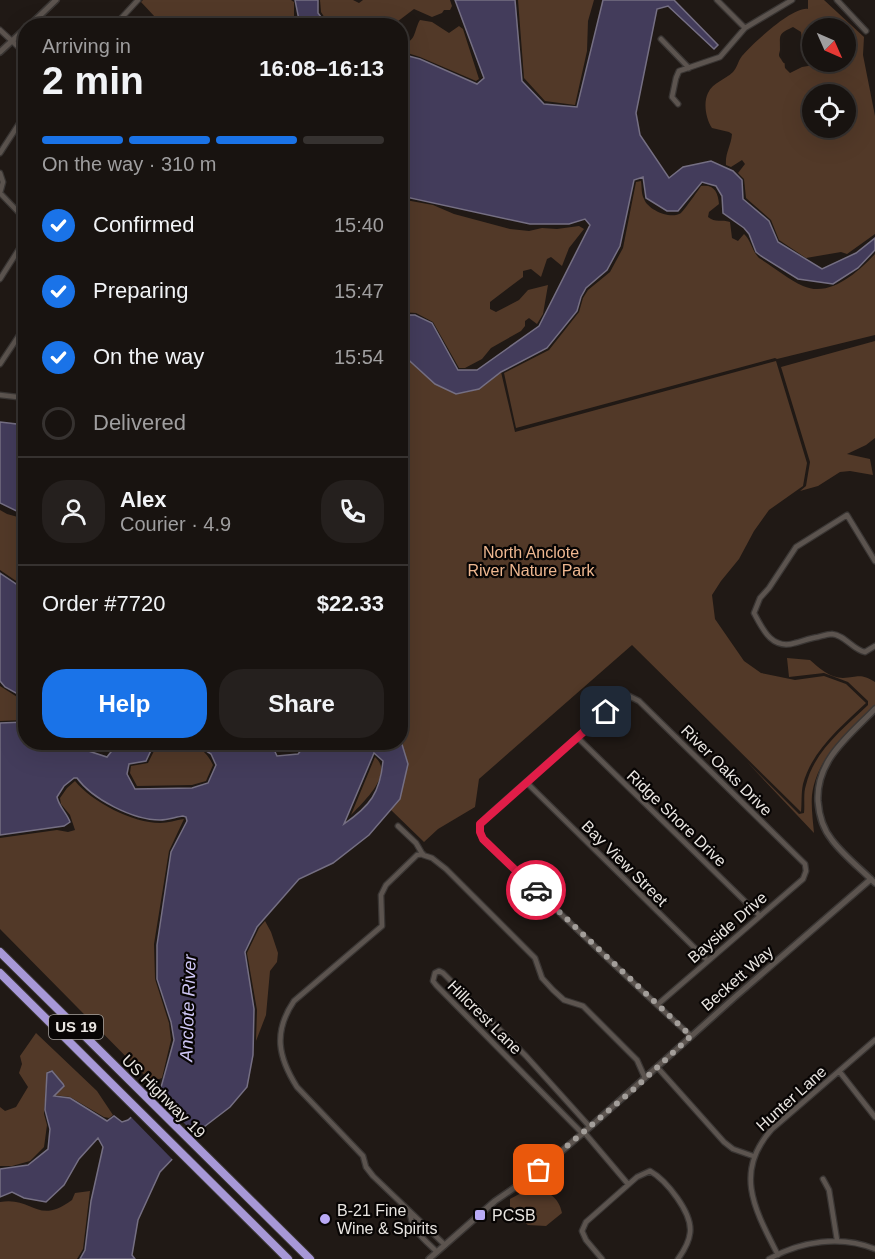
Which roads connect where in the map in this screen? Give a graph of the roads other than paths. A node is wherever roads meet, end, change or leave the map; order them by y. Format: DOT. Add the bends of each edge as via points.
graph roads {
  1 [pos="56,0"];
  2 [pos="138,0"];
  3 [pos="717,0"];
  4 [pos="792,0"];
  5 [pos="837,0"];
  6 [pos="37,18"];
  7 [pos="121,18"];
  8 [pos="745,27"];
  9 [pos="0,30"];
  10 [pos="866,31"];
  11 [pos="18,35"];
  12 [pos="661,39"];
  13 [pos="12,41"];
  14 [pos="18,47"];
  15 [pos="0,52"];
  16 [pos="689,68"];
  17 [pos="678,104"];
  18 [pos="18,125"];
  19 [pos="0,153"];
  20 [pos="0,172"];
  21 [pos="0,193"];
  22 [pos="18,212"];
  23 [pos="18,251"];
  24 [pos="0,279"];
  25 [pos="18,337"];
  26 [pos="0,364"];
  27 [pos="0,395"];
  28 [pos="18,397"];
  29 [pos="875,561"];
  30 [pos="875,646"];
  31 [pos="875,709"];
  32 [pos="578,738"];
  33 [pos="527,783"];
  34 [pos="398,826"];
  35 [pos="423,854"];
  36 [pos="805,864"];
  37 [pos="874,879"];
  38 [pos="759,915"];
  39 [pos="0,951"];
  40 [pos="707,960"];
  41 [pos="0,973"];
  42 [pos="657,1005"];
  43 [pos="691,1036"];
  44 [pos="875,1040"];
  45 [pos="657,1067"];
  46 [pos="839,1071"];
  47 [pos="645,1078"];
  48 [pos="875,1117"];
  49 [pos="590,1127"];
  50 [pos="583,1133"];
  51 [pos="753,1156"];
  52 [pos="823,1179"];
  53 [pos="628,1185"];
  54 [pos="410,1214"];
  55 [pos="837,1240"];
  56 [pos="445,1245"];
  57 [pos="875,1249"];
  58 [pos="437,1252"];
  59 [pos="778,1255"];
  60 [pos="288,1259"];
  61 [pos="310,1259"];
  62 [pos="429,1259"];
  63 [pos="602,1259"];
  64 [pos="678,1259"];
  65 [pos="769,1259"];
  1 -- 6 [label="street"];
  2 -- 7 [label="street"];
  3 -- 8 [label="street"];
  4 -- 8 [label="street"];
  5 -- 10 [label="street"];
  8 -- 16 [label="street" via="720,57"];
  9 -- 13 [label="street"];
  11 -- 13 [label="street"];
  12 -- 16 [label="street"];
  13 -- 14 [label="street"];
  13 -- 15 [label="street"];
  16 -- 17 [label="street" via="679,71 676,78 672,97"];
  18 -- 19 [label="street"];
  20 -- 21 [label="street"];
  21 -- 22 [label="street"];
  23 -- 24 [label="street"];
  25 -- 26 [label="street"];
  27 -- 28 [label="street"];
  29 -- 30 [label="street" via="847,515 796,547 754,613 771,640 780,644 792,645 833,634 859,651"];
  31 -- 37 [label="street" via="829,759 820,776 818,795 819,811 832,841"];
  32 -- 33 [label="street"];
  32 -- 36 [label="street, River Oaks Drive" via="620,699 629,696 639,700"];
  32 -- 38 [label="street, Ridge Shore Drive"];
  33 -- 40 [label="street, Bay View Street"];
  33 -- 42 [label="street" via="480,824 483,839"];
  34 -- 35 [label="street"];
  35 -- 47 [label="street" via="446,868 535,958 542,978 553,990 564,1000 583,1006 637,1060"];
  35 -- 54 [label="street" via="417,855 386,885 381,895 382,926 294,1001 279,1048 297,1088 363,1156 373,1176"];
  36 -- 38 [label="street, Bayside Drive" via="803,879"];
  37 -- 43 [label="street, Beckett Way"];
  38 -- 40 [label="street, Bayside Drive"];
  39 -- 61 [label="highway, US Highway 19 / US 19"];
  40 -- 42 [label="street, Bayside Drive"];
  41 -- 60 [label="highway, US Highway 19 / US 19"];
  42 -- 43 [label="street"];
  43 -- 45 [label="street, Beckett Way"];
  44 -- 46 [label="street, Hunter Lane"];
  45 -- 47 [label="street, Beckett Way"];
  45 -- 51 [label="street" via="724,1142"];
  46 -- 48 [label="street"];
  46 -- 51 [label="street, Hunter Lane" via="772,1129"];
  47 -- 49 [label="street, Beckett Way"];
  49 -- 50 [label="street, Beckett Way"];
  49 -- 50 [label="street, Hillcrest Lane" via="443,973 435,973 436,985"];
  50 -- 53 [label="street"];
  50 -- 56 [label="street, Beckett Way"];
  51 -- 59 [label="street, Hunter Lane" via="753,1198"];
  52 -- 55 [label="street" via="829,1190"];
  53 -- 63 [label="street" via="586,1222 582,1231"];
  53 -- 64 [label="street" via="650,1171 682,1205 690,1233"];
  54 -- 56 [label="street"];
  54 -- 58 [label="street" via="416,1232"];
  55 -- 57 [label="street"];
  55 -- 59 [label="street"];
  56 -- 58 [label="street, Beckett Way"];
  58 -- 62 [label="street, Beckett Way"];
  59 -- 65 [label="street"];
}
